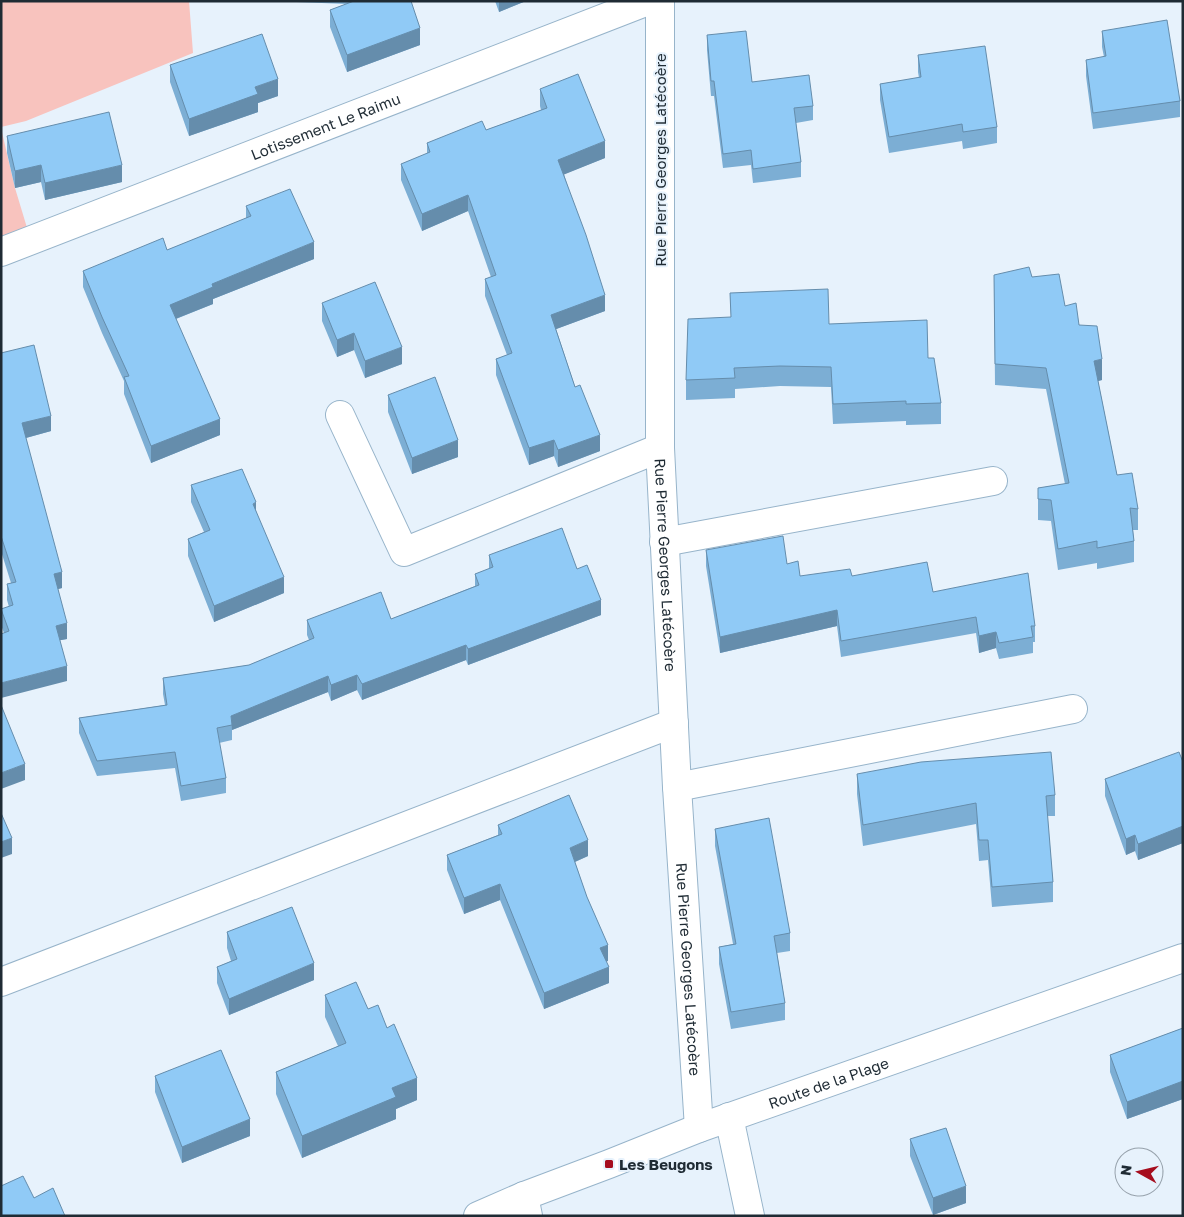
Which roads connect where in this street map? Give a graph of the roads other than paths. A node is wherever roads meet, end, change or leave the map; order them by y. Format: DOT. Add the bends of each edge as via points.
graph roads {
  1 [pos="648,1"];
  2 [pos="660,1"];
  3 [pos="1,252"];
  4 [pos="340,415"];
  5 [pos="660,448"];
  6 [pos="993,481"];
  7 [pos="664,542"];
  8 [pos="1073,709"];
  9 [pos="674,723"];
  10 [pos="677,786"];
  11 [pos="1183,958"];
  12 [pos="1,982"];
  13 [pos="729,1117"];
  14 [pos="699,1128"];
  15 [pos="526,1206"];
  16 [pos="478,1216"];
  17 [pos="750,1216"];
  1 -- 3 [label="street, Lotissement Le Raimu"];
  2 -- 5 [label="street, Rue Pierre Georges Latécoère"];
  4 -- 5 [label="street" via="404,552"];
  5 -- 7 [label="street, Rue Pierre Georges Latécoère"];
  6 -- 7 [label="street"];
  7 -- 9 [label="street, Rue Pierre Georges Latécoère"];
  8 -- 10 [label="street"];
  9 -- 10 [label="street, Rue Pierre Georges Latécoère"];
  9 -- 12 [label="street"];
  10 -- 14 [label="street, Rue Pierre Georges Latécoère"];
  11 -- 13 [label="street, Route de la Plage"];
  13 -- 14 [label="street, Route de la Plage"];
  13 -- 17 [label="street"];
  14 -- 15 [label="street, Route de la Plage" via="610,1164"];
  15 -- 16 [label="street, Route de la Plage"];
}
